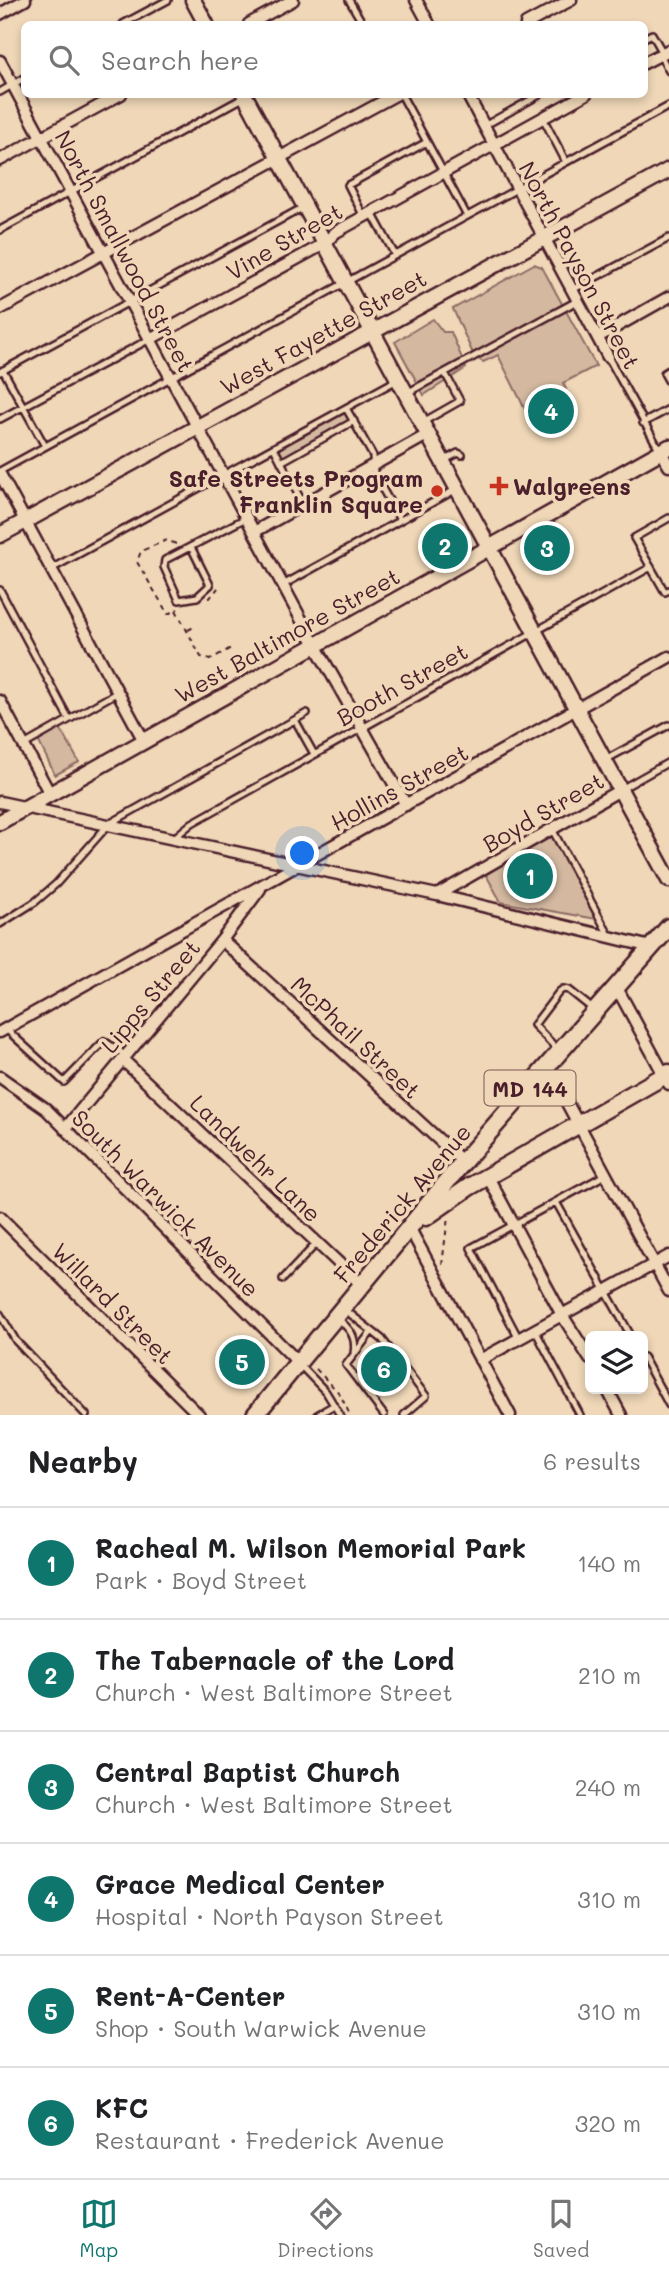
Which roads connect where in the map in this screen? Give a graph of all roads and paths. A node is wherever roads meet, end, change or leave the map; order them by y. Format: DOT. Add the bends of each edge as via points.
graph roads {
  1 [pos="25,0"];
  2 [pos="168,0"];
  3 [pos="193,0"];
  4 [pos="293,0"];
  5 [pos="349,0"];
  6 [pos="571,0"];
  7 [pos="419,1"];
  8 [pos="0,14"];
  9 [pos="129,21"];
  10 [pos="204,21"];
  11 [pos="254,21"];
  12 [pos="361,21"];
  13 [pos="428,21"];
  14 [pos="532,21"];
  15 [pos="648,36"];
  16 [pos="664,53"];
  17 [pos="0,61"];
  18 [pos="648,61"];
  19 [pos="669,71"];
  20 [pos="21,80"];
  21 [pos="13,85"];
  22 [pos="0,92"];
  23 [pos="114,98"];
  24 [pos="241,98"];
  25 [pos="248,98"];
  26 [pos="391,98"];
  27 [pos="401,98"];
  28 [pos="469,98"];
  29 [pos="534,98"];
  30 [pos="579,98"];
  31 [pos="669,106"];
  32 [pos="543,118"];
  33 [pos="484,126"];
  34 [pos="42,138"];
  35 [pos="427,142"];
  36 [pos="494,145"];
  37 [pos="278,158"];
  38 [pos="0,160"];
  39 [pos="566,162"];
  40 [pos="669,170"];
  41 [pos="444,173"];
  42 [pos="517,188"];
  43 [pos="71,192"];
  44 [pos="304,207"];
  45 [pos="368,215"];
  46 [pos="467,216"];
  47 [pos="0,230"];
  48 [pos="544,237"];
  49 [pos="669,238"];
  50 [pos="324,244"];
  51 [pos="104,253"];
  52 [pos="395,255"];
  53 [pos="345,282"];
  54 [pos="572,290"];
  55 [pos="669,298"];
  56 [pos="130,301"];
  57 [pos="578,301"];
  58 [pos="0,309"];
  59 [pos="372,331"];
  60 [pos="598,337"];
  61 [pos="150,338"];
  62 [pos="608,357"];
  63 [pos="669,370"];
  64 [pos="2,371"];
  65 [pos="445,373"];
  66 [pos="171,377"];
  67 [pos="397,380"];
  68 [pos="669,382"];
  69 [pos="405,395"];
  70 [pos="23,407"];
  71 [pos="346,408"];
  72 [pos="669,409"];
  73 [pos="0,419"];
  74 [pos="354,421"];
  75 [pos="643,423"];
  76 [pos="198,427"];
  77 [pos="423,429"];
  78 [pos="45,446"];
  79 [pos="274,448"];
  80 [pos="665,449"];
  81 [pos="462,455"];
  82 [pos="281,462"];
  83 [pos="441,462"];
  84 [pos="374,465"];
  85 [pos="669,466"];
  86 [pos="0,472"];
  87 [pos="223,475"];
  88 [pos="464,495"];
  89 [pos="303,504"];
  90 [pos="246,518"];
  91 [pos="669,519"];
  92 [pos="400,520"];
  93 [pos="26,521"];
  94 [pos="254,532"];
  95 [pos="0,535"];
  96 [pos="180,544"];
  97 [pos="191,547"];
  98 [pos="488,548"];
  99 [pos="651,567"];
  100 [pos="51,569"];
  101 [pos="218,583"];
  102 [pos="283,585"];
  103 [pos="0,590"];
  104 [pos="669,590"];
  105 [pos="202,602"];
  106 [pos="184,607"];
  107 [pos="176,610"];
  108 [pos="194,627"];
  109 [pos="187,631"];
  110 [pos="534,631"];
  111 [pos="315,645"];
  112 [pos="231,648"];
  113 [pos="669,657"];
  114 [pos="118,692"];
  115 [pos="0,701"];
  116 [pos="576,709"];
  117 [pos="307,713"];
  118 [pos="69,719"];
  119 [pos="295,720"];
  120 [pos="669,725"];
  121 [pos="361,727"];
  122 [pos="144,741"];
  123 [pos="24,745"];
  124 [pos="314,754"];
  125 [pos="604,761"];
  126 [pos="669,762"];
  127 [pos="620,790"];
  128 [pos="50,794"];
  129 [pos="0,802"];
  130 [pos="406,805"];
  131 [pos="25,807"];
  132 [pos="0,822"];
  133 [pos="109,824"];
  134 [pos="552,829"];
  135 [pos="174,838"];
  136 [pos="298,866"];
  137 [pos="669,880"];
  138 [pos="263,886"];
  139 [pos="437,895"];
  140 [pos="0,924"];
  141 [pos="669,927"];
  142 [pos="222,940"];
  143 [pos="611,940"];
  144 [pos="651,947"];
  145 [pos="617,988"];
  146 [pos="597,1012"];
  147 [pos="3,1030"];
  148 [pos="561,1053"];
  149 [pos="124,1057"];
  150 [pos="548,1068"];
  151 [pos="0,1077"];
  152 [pos="668,1077"];
  153 [pos="579,1125"];
  154 [pos="65,1129"];
  155 [pos="463,1162"];
  156 [pos="606,1175"];
  157 [pos="488,1177"];
  158 [pos="556,1202"];
  159 [pos="449,1212"];
  160 [pos="0,1217"];
  161 [pos="513,1225"];
  162 [pos="4,1229"];
  163 [pos="410,1229"];
  164 [pos="317,1243"];
  165 [pos="669,1256"];
  166 [pos="654,1264"];
  167 [pos="442,1265"];
  168 [pos="283,1279"];
  169 [pos="363,1286"];
  170 [pos="669,1291"];
  171 [pos="604,1292"];
  172 [pos="0,1314"];
  173 [pos="340,1314"];
  174 [pos="562,1315"];
  175 [pos="535,1330"];
  176 [pos="372,1331"];
  177 [pos="628,1331"];
  178 [pos="519,1339"];
  179 [pos="585,1351"];
  180 [pos="354,1354"];
  181 [pos="480,1360"];
  182 [pos="299,1363"];
  183 [pos="648,1366"];
  184 [pos="610,1394"];
  185 [pos="334,1405"];
  186 [pos="669,1405"];
  187 [pos="409,1414"];
  188 [pos="86,1415"];
  189 [pos="198,1415"];
  190 [pos="255,1415"];
  191 [pos="317,1415"];
  192 [pos="340,1415"];
  193 [pos="384,1415"];
  194 [pos="510,1415"];
  195 [pos="580,1415"];
  196 [pos="621,1415"];
  1 -- 8 [label="street"];
  2 -- 9 [label="lane"];
  3 -- 10 [label="street"];
  4 -- 11 [label="street"];
  5 -- 12 [label="lane"];
  6 -- 14 [label="street"];
  7 -- 13 [label="street"];
  15 -- 16 [label="lane" via="652,34"];
  16 -- 18 [label="street"];
  16 -- 19 [label="lane"];
  17 -- 21 [label="street, North Smallwood Street"];
  20 -- 21 [label="lane"];
  21 -- 22 [label="lane"];
  21 -- 34 [label="street, North Smallwood Street"];
  23 -- 34 [label="street"];
  24 -- 43 [label="lane"];
  25 -- 37 [label="street"];
  26 -- 37 [label="street"];
  27 -- 35 [label="lane"];
  28 -- 33 [label="street, North Payson Street"];
  29 -- 33 [label="lane"];
  30 -- 32 [label="street, Vine Street"];
  31 -- 39 [label="lane"];
  32 -- 36 [label="street, Vine Street"];
  32 -- 39 [label="lane"];
  33 -- 36 [label="street, North Payson Street"];
  34 -- 38 [label="street"];
  34 -- 43 [label="street, North Smallwood Street"];
  35 -- 41 [label="lane"];
  35 -- 45 [label="lane" via="348,186"];
  36 -- 41 [label="street, Vine Street"];
  36 -- 42 [label="street, North Payson Street"];
  37 -- 44 [label="street"];
  37 -- 51 [label="street"];
  39 -- 42 [label="lane"];
  40 -- 48 [label="street, West Fayette Street"];
  41 -- 45 [label="street, Vine Street"];
  41 -- 46 [label="lane"];
  42 -- 46 [label="lane"];
  42 -- 48 [label="street, North Payson Street"];
  43 -- 47 [label="lane"];
  43 -- 51 [label="street, North Smallwood Street"];
  44 -- 50 [label="street"];
  44 -- 56 [label="lane"];
  45 -- 50 [label="street, Vine Street"];
  45 -- 52 [label="lane"];
  46 -- 52 [label="lane"];
  48 -- 54 [label="street, North Payson Street"];
  48 -- 59 [label="street, West Fayette Street"];
  49 -- 54 [label="lane"];
  50 -- 53 [label="street"];
  50 -- 61 [label="street, Vine Street"];
  51 -- 56 [label="street, North Smallwood Street"];
  51 -- 58 [label="street"];
  52 -- 53 [label="lane"];
  53 -- 59 [label="street"];
  53 -- 66 [label="lane"];
  54 -- 57 [label="street, North Payson Street"];
  55 -- 60 [label="street"];
  56 -- 61 [label="street, North Smallwood Street"];
  56 -- 64 [label="lane"];
  57 -- 60 [label="street, North Payson Street"];
  57 -- 65 [label="lane"];
  59 -- 67 [label="street"];
  59 -- 76 [label="street, West Fayette Street"];
  60 -- 62 [label="street, North Payson Street"];
  61 -- 66 [label="street, North Smallwood Street"];
  61 -- 70 [label="lane, Vine Street"];
  62 -- 75 [label="lane, North Payson Street"];
  63 -- 68 [label="lane" via="664,373"];
  64 -- 70 [label="lane"];
  65 -- 69 [label="lane"];
  65 -- 77 [label="lane" via="460,401"];
  66 -- 76 [label="street, North Smallwood Street"];
  66 -- 78 [label="lane"];
  67 -- 69 [label="street"];
  67 -- 71 [label="lane"];
  69 -- 77 [label="street"];
  70 -- 73 [label="lane, Vine Street"];
  70 -- 78 [label="lane"];
  71 -- 74 [label="lane"];
  71 -- 79 [label="lane"];
  72 -- 75 [label="lane"];
  74 -- 82 [label="lane"];
  74 -- 84 [label="lane"];
  75 -- 80 [label="lane, North Payson Street"];
  76 -- 87 [label="street, North Smallwood Street"];
  76 -- 93 [label="street, West Fayette Street"];
  77 -- 83 [label="street"];
  77 -- 84 [label="street"];
  78 -- 86 [label="lane"];
  79 -- 82 [label="lane"];
  79 -- 87 [label="lane"];
  80 -- 85 [label="street"];
  80 -- 98 [label="street, West Baltimore Street"];
  81 -- 83 [label="lane"];
  82 -- 89 [label="lane"];
  83 -- 88 [label="street"];
  84 -- 89 [label="street"];
  84 -- 92 [label="lane" via="374,474"];
  86 -- 93 [label="street"];
  87 -- 90 [label="street, North Smallwood Street"];
  87 -- 100 [label="lane"];
  88 -- 92 [label="lane"];
  88 -- 98 [label="street"];
  89 -- 94 [label="street"];
  90 -- 94 [label="street, North Smallwood Street"];
  90 -- 97 [label="lane"];
  91 -- 99 [label="lane" via="634,538"];
  92 -- 102 [label="lane"];
  93 -- 95 [label="street, West Fayette Street"];
  93 -- 100 [label="street"];
  94 -- 102 [label="street, North Smallwood Street"];
  96 -- 107 [label="path" via="164,541 141,551 137,558 168,614"];
  97 -- 97 [label="lane" via="164,560 180,600 197,597 210,584"];
  98 -- 110 [label="street"];
  98 -- 111 [label="street, West Baltimore Street"];
  99 -- 104 [label="lane" via="665,592"];
  99 -- 110 [label="lane, Booth Street"];
  100 -- 114 [label="street"];
  101 -- 105 [label="path" via="217,592"];
  102 -- 111 [label="street, North Smallwood Street"];
  103 -- 118 [label="lane"];
  106 -- 107 [label="path"];
  107 -- 109 [label="path"];
  108 -- 109 [label="path"];
  109 -- 112 [label="path" via="204,659"];
  110 -- 116 [label="street"];
  110 -- 121 [label="lane, Booth Street"];
  111 -- 121 [label="street, North Smallwood Street"];
  111 -- 122 [label="street, West Baltimore Street"];
  113 -- 116 [label="street, Hollins Street"];
  114 -- 118 [label="lane"];
  114 -- 122 [label="street"];
  115 -- 123 [label="street"];
  116 -- 125 [label="street"];
  116 -- 130 [label="street, Hollins Street"];
  117 -- 119 [label="lane"];
  118 -- 123 [label="lane"];
  119 -- 124 [label="lane"];
  119 -- 133 [label="lane"];
  120 -- 125 [label="lane"];
  121 -- 124 [label="lane, Booth Street"];
  121 -- 130 [label="street, North Smallwood Street"];
  122 -- 128 [label="street, West Baltimore Street"];
  123 -- 128 [label="street"];
  124 -- 135 [label="lane, Booth Street" via="191,823"];
  125 -- 127 [label="street"];
  126 -- 127 [label="lane, Boyd Street"];
  127 -- 134 [label="street, Boyd Street"];
  127 -- 137 [label="street"];
  128 -- 131 [label="street, West Baltimore Street"];
  129 -- 131 [label="street"];
  130 -- 136 [label="street, Hollins Street"];
  131 -- 132 [label="street, West Baltimore Street"];
  131 -- 133 [label="street"];
  133 -- 135 [label="street"];
  133 -- 140 [label="lane" via="56,884"];
  134 -- 139 [label="street, Boyd Street"];
  134 -- 143 [label="lane"];
  135 -- 136 [label="street"];
  136 -- 138 [label="street, Hollins Street"];
  136 -- 139 [label="street"];
  138 -- 142 [label="street, Lipps Street"];
  138 -- 147 [label="street, Hollins Street"];
  139 -- 143 [label="street"];
  141 -- 144 [label="main road, Frederick Avenue / MD 144"];
  142 -- 149 [label="street, Lipps Street"];
  142 -- 155 [label="street, McPhail Street"];
  143 -- 144 [label="street"];
  144 -- 145 [label="main road, Frederick Avenue / MD 144"];
  145 -- 146 [label="main road, Frederick Avenue / MD 144"];
  145 -- 152 [label="street"];
  146 -- 148 [label="main road, Frederick Avenue / MD 144"];
  146 -- 148 [label="lane" via="569,990 558,992 534,1025"];
  147 -- 149 [label="lane" via="64,1082 104,1041"];
  148 -- 150 [label="main road, Frederick Avenue / MD 144"];
  149 -- 154 [label="street, Lipps Street"];
  149 -- 164 [label="street, Landwehr Lane"];
  150 -- 153 [label="street"];
  150 -- 155 [label="main road, Frederick Avenue / MD 144"];
  151 -- 154 [label="street, South Warwick Avenue" via="27,1094"];
  152 -- 153 [label="main road, MD 144"];
  153 -- 156 [label="street"];
  153 -- 157 [label="main road, MD 144"];
  154 -- 182 [label="street, South Warwick Avenue"];
  155 -- 163 [label="main road, Frederick Avenue / MD 144"];
  156 -- 158 [label="lane"];
  156 -- 166 [label="street"];
  157 -- 161 [label="street"];
  157 -- 163 [label="main road, MD 144"];
  158 -- 161 [label="lane"];
  158 -- 171 [label="lane"];
  159 -- 167 [label="path"];
  160 -- 162 [label="street, Willard Street"];
  161 -- 174 [label="street"];
  161 -- 178 [label="lane" via="471,1248"];
  162 -- 189 [label="street, Willard Street"];
  163 -- 169 [label="main road, Frederick Avenue / MD 144"];
  163 -- 181 [label="street"];
  164 -- 168 [label="lane"];
  164 -- 169 [label="street, Landwehr Lane"];
  165 -- 166 [label="street"];
  166 -- 170 [label="street"];
  166 -- 171 [label="street"];
  169 -- 173 [label="main road, Frederick Avenue / MD 144"];
  171 -- 174 [label="street"];
  171 -- 177 [label="lane"];
  172 -- 188 [label="lane" via="16,1341"];
  173 -- 176 [label="lane"];
  173 -- 180 [label="lane" via="355,1343"];
  173 -- 182 [label="main road, Frederick Avenue / MD 144"];
  174 -- 175 [label="street"];
  174 -- 179 [label="street"];
  175 -- 178 [label="street"];
  175 -- 195 [label="lane"];
  176 -- 180 [label="lane"];
  176 -- 187 [label="lane" via="426,1396"];
  178 -- 181 [label="street"];
  180 -- 193 [label="lane" via="346,1365"];
  181 -- 194 [label="street"];
  182 -- 185 [label="lane"];
  182 -- 190 [label="main road, Frederick Avenue / MD 144"];
  183 -- 186 [label="lane"];
  184 -- 196 [label="street"];
  185 -- 191 [label="lane"];
  185 -- 192 [label="lane"];
}
